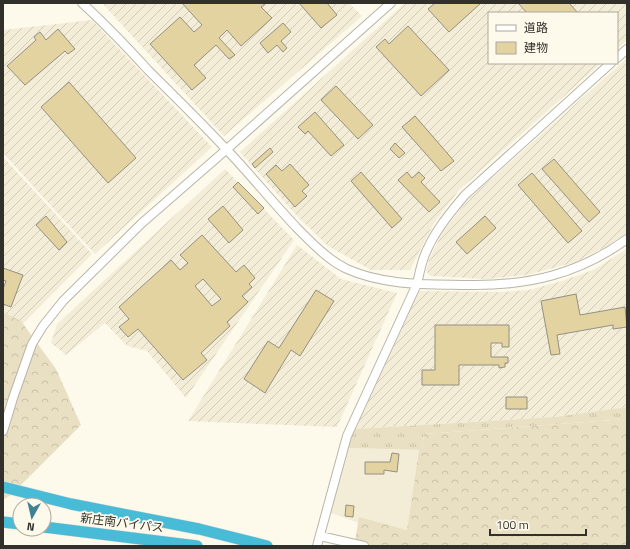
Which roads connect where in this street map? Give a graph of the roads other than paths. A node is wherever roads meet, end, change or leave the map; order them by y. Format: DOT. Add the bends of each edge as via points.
graph roads {
  1 [pos="82,3"];
  2 [pos="391,3"];
  3 [pos="627,49"];
  4 [pos="618,57"];
  5 [pos="610,64"];
  6 [pos="227,149"];
  7 [pos="627,239"];
  8 [pos="417,284"];
  9 [pos="3,431"];
  10 [pos="3,487"];
  11 [pos="52,528"];
  12 [pos="320,536"];
  13 [pos="197,546"];
  14 [pos="267,546"];
  15 [pos="317,546"];
  16 [pos="364,546"];
  1 -- 6 [label="street"];
  2 -- 6 [label="street"];
  3 -- 4 [label="street"];
  5 -- 8 [label="street" via="465,195 445,218 434,237 424,257"];
  6 -- 8 [label="street" via="278,209 330,258 367,277"];
  6 -- 9 [label="street" via="142,223 63,301 43,326 25,362"];
  7 -- 8 [label="street" via="578,267 527,282 489,285"];
  8 -- 12 [label="street" via="347,436"];
  10 -- 14 [label="highway"];
  11 -- 13 [label="highway, 新庄南バイパス"];
  12 -- 15 [label="street"];
  12 -- 16 [label="street"];
}
